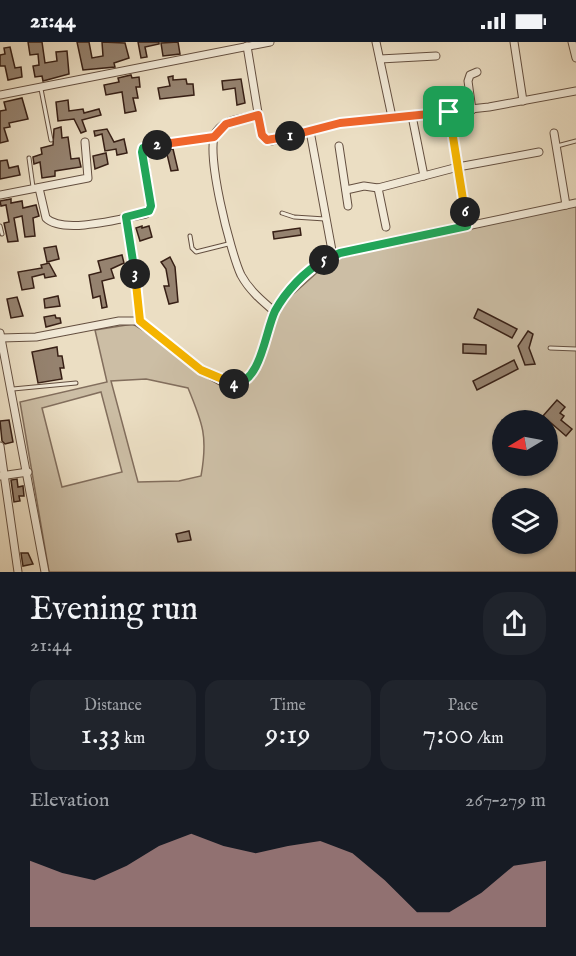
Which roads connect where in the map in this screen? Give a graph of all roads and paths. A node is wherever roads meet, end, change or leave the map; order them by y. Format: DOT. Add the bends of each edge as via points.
graph roads {
  1 [pos="270,42"];
  2 [pos="376,42"];
  3 [pos="514,42"];
  4 [pos="572,42"];
  5 [pos="247,46"];
  6 [pos="436,56"];
  7 [pos="576,58"];
  8 [pos="380,59"];
  9 [pos="477,72"];
  10 [pos="40,88"];
  11 [pos="576,91"];
  12 [pos="0,95"];
  13 [pos="523,101"];
  14 [pos="472,110"];
  15 [pos="449,112"];
  16 [pos="258,115"];
  17 [pos="412,116"];
  18 [pos="392,117"];
  19 [pos="310,131"];
  20 [pos="554,133"];
  21 [pos="214,137"];
  22 [pos="51,140"];
  23 [pos="576,141"];
  24 [pos="85,142"];
  25 [pos="339,146"];
  26 [pos="556,146"];
  27 [pos="539,152"];
  28 [pos="29,158"];
  29 [pos="458,167"];
  30 [pos="424,176"];
  31 [pos="36,188"];
  32 [pos="378,188"];
  33 [pos="346,190"];
  34 [pos="0,195"];
  35 [pos="576,203"];
  36 [pos="566,205"];
  37 [pos="348,206"];
  38 [pos="282,213"];
  39 [pos="126,217"];
  40 [pos="325,219"];
  41 [pos="0,226"];
  42 [pos="467,226"];
  43 [pos="386,227"];
  44 [pos="2,234"];
  45 [pos="190,236"];
  46 [pos="230,243"];
  47 [pos="333,256"];
  48 [pos="275,312"];
  49 [pos="140,321"];
  50 [pos="1,335"];
  51 [pos="550,348"];
  52 [pos="576,349"];
  53 [pos="3,362"];
  54 [pos="76,383"];
  55 [pos="11,389"];
  56 [pos="0,446"];
  57 [pos="28,472"];
  58 [pos="2,476"];
  59 [pos="18,572"];
  60 [pos="45,572"];
  1 -- 5 [label="street"];
  2 -- 8 [label="street"];
  3 -- 13 [label="street"];
  4 -- 7 [label="street"];
  5 -- 10 [label="street"];
  5 -- 16 [label="street"];
  6 -- 8 [label="street"];
  8 -- 18 [label="street"];
  9 -- 14 [label="street" via="468,81"];
  10 -- 12 [label="street"];
  10 -- 22 [label="lane"];
  11 -- 13 [label="street"];
  13 -- 14 [label="street"];
  14 -- 15 [label="street"];
  15 -- 17 [label="street"];
  15 -- 29 [label="street"];
  16 -- 19 [label="street" via="262,135 267,140"];
  16 -- 21 [label="street" via="226,124"];
  17 -- 18 [label="street"];
  17 -- 30 [label="street"];
  18 -- 19 [label="street"];
  19 -- 40 [label="street"];
  20 -- 26 [label="street"];
  21 -- 39 [label="street" via="143,148 151,206 146,213"];
  21 -- 46 [label="street" via="217,185"];
  23 -- 26 [label="lane"];
  24 -- 31 [label="street" via="88,178"];
  25 -- 33 [label="street"];
  26 -- 36 [label="street"];
  27 -- 29 [label="street"];
  28 -- 31 [label="lane"];
  29 -- 30 [label="street"];
  29 -- 42 [label="street"];
  30 -- 32 [label="street"];
  31 -- 34 [label="street"];
  31 -- 39 [label="street" via="46,218 54,223 75,225"];
  32 -- 33 [label="street"];
  32 -- 43 [label="street"];
  33 -- 37 [label="street"];
  35 -- 36 [label="street"];
  36 -- 42 [label="street"];
  38 -- 40 [label="lane"];
  39 -- 49 [label="street"];
  40 -- 47 [label="street"];
  41 -- 44 [label="lane"];
  42 -- 47 [label="street"];
  45 -- 46 [label="lane" via="196,252"];
  46 -- 48 [label="street" via="241,275"];
  47 -- 48 [label="street" via="301,279"];
  48 -- 49 [label="street" via="251,376 236,384 224,383 201,370"];
  49 -- 50 [label="street" via="119,321 36,337"];
  50 -- 53 [label="street"];
  51 -- 52 [label="lane"];
  53 -- 55 [label="street"];
  54 -- 55 [label="lane"];
  55 -- 57 [label="street"];
  56 -- 58 [label="street"];
  57 -- 58 [label="street"];
  57 -- 60 [label="street"];
  58 -- 59 [label="street"];
}
